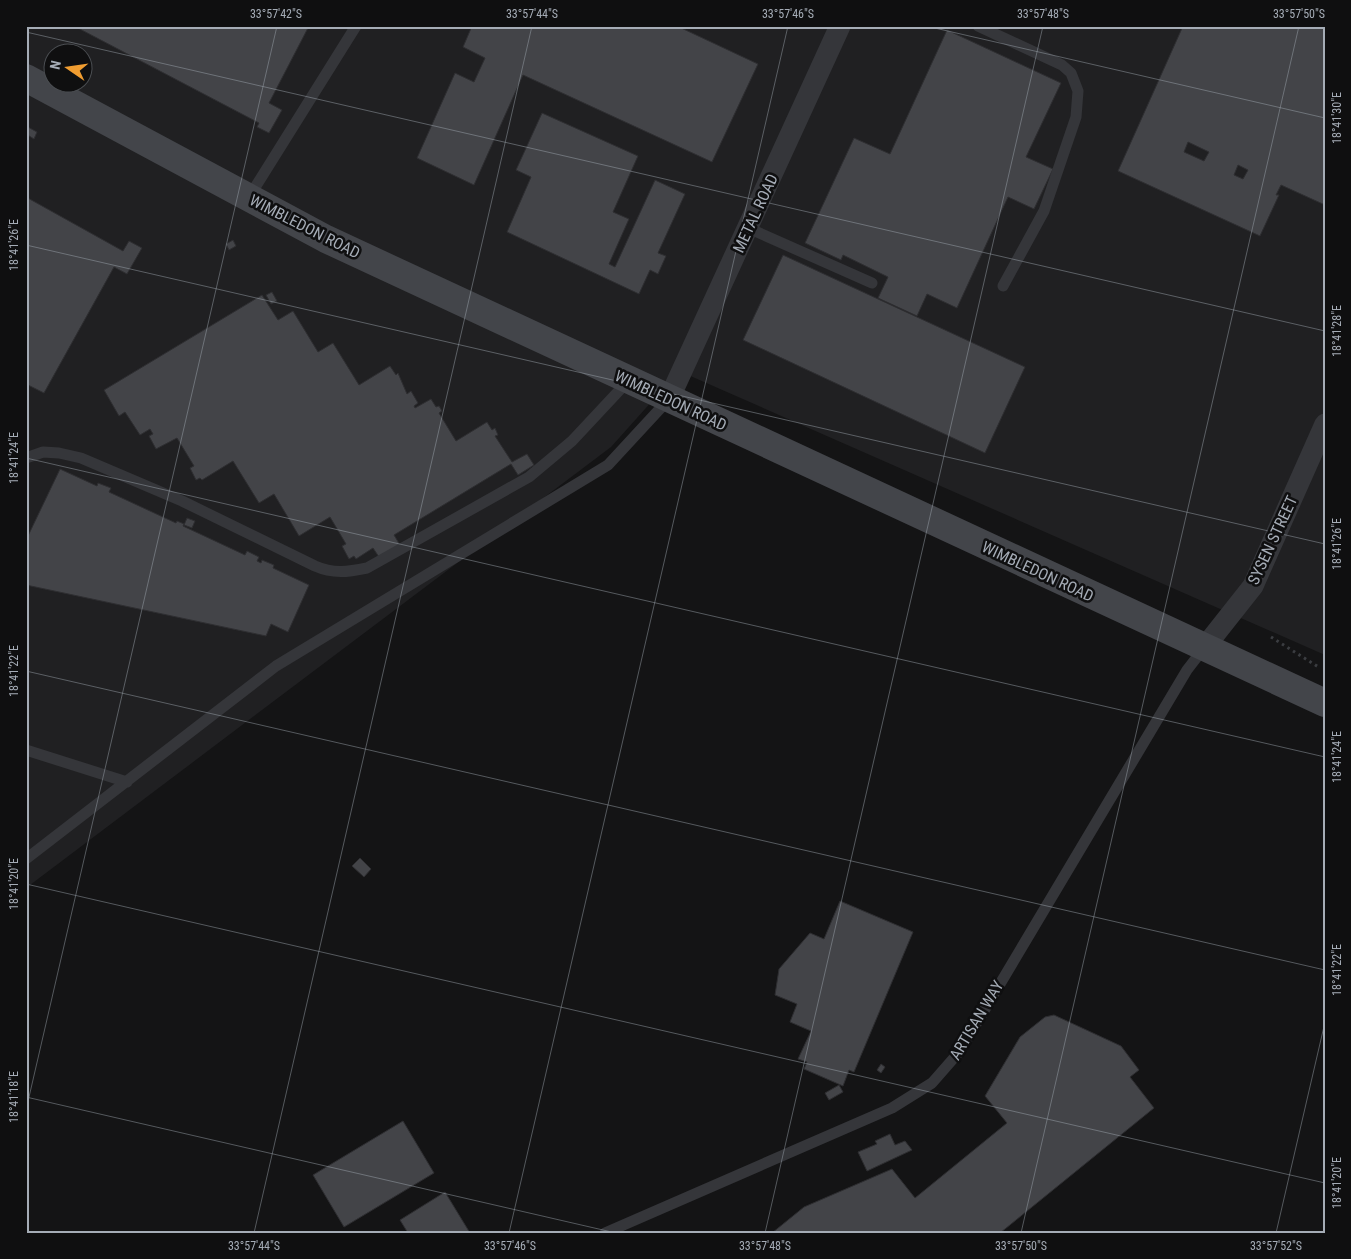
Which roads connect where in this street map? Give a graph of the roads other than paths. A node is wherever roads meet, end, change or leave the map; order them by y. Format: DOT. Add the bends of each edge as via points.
graph roads {
  1 [pos="356,26"];
  2 [pos="840,26"];
  3 [pos="978,26"];
  4 [pos="26,78"];
  5 [pos="249,197"];
  6 [pos="748,228"];
  7 [pos="872,283"];
  8 [pos="1004,286"];
  9 [pos="629,380"];
  10 [pos="669,399"];
  11 [pos="1325,424"];
  12 [pos="26,458"];
  13 [pos="1204,648"];
  14 [pos="1325,703"];
  15 [pos="26,750"];
  16 [pos="127,782"];
  17 [pos="26,859"];
  18 [pos="605,1233"];
  1 -- 5 [label="lane"];
  2 -- 6 [label="street, METAL ROAD"];
  3 -- 8 [label="lane" via="1062,65 1071,73 1078,91 1076,117 1044,211"];
  4 -- 5 [label="main road, WIMBLEDON ROAD"];
  5 -- 9 [label="main road, WIMBLEDON ROAD" via="326,239"];
  6 -- 7 [label="lane"];
  6 -- 10 [label="street, METAL ROAD"];
  9 -- 10 [label="main road, WIMBLEDON ROAD"];
  9 -- 12 [label="lane" via="572,441 529,477 367,568 349,572 329,572 182,501 81,458 59,452 44,452"];
  10 -- 13 [label="main road, WIMBLEDON ROAD"];
  10 -- 16 [label="lane" via="608,465 276,666"];
  11 -- 13 [label="street, SYSEN STREET" via="1253,586"];
  13 -- 14 [label="main road, WIMBLEDON ROAD"];
  13 -- 18 [label="lane, ARTISAN WAY" via="1186,670 960,1051 932,1083 892,1108"];
  15 -- 16 [label="lane"];
  16 -- 17 [label="lane"];
}
